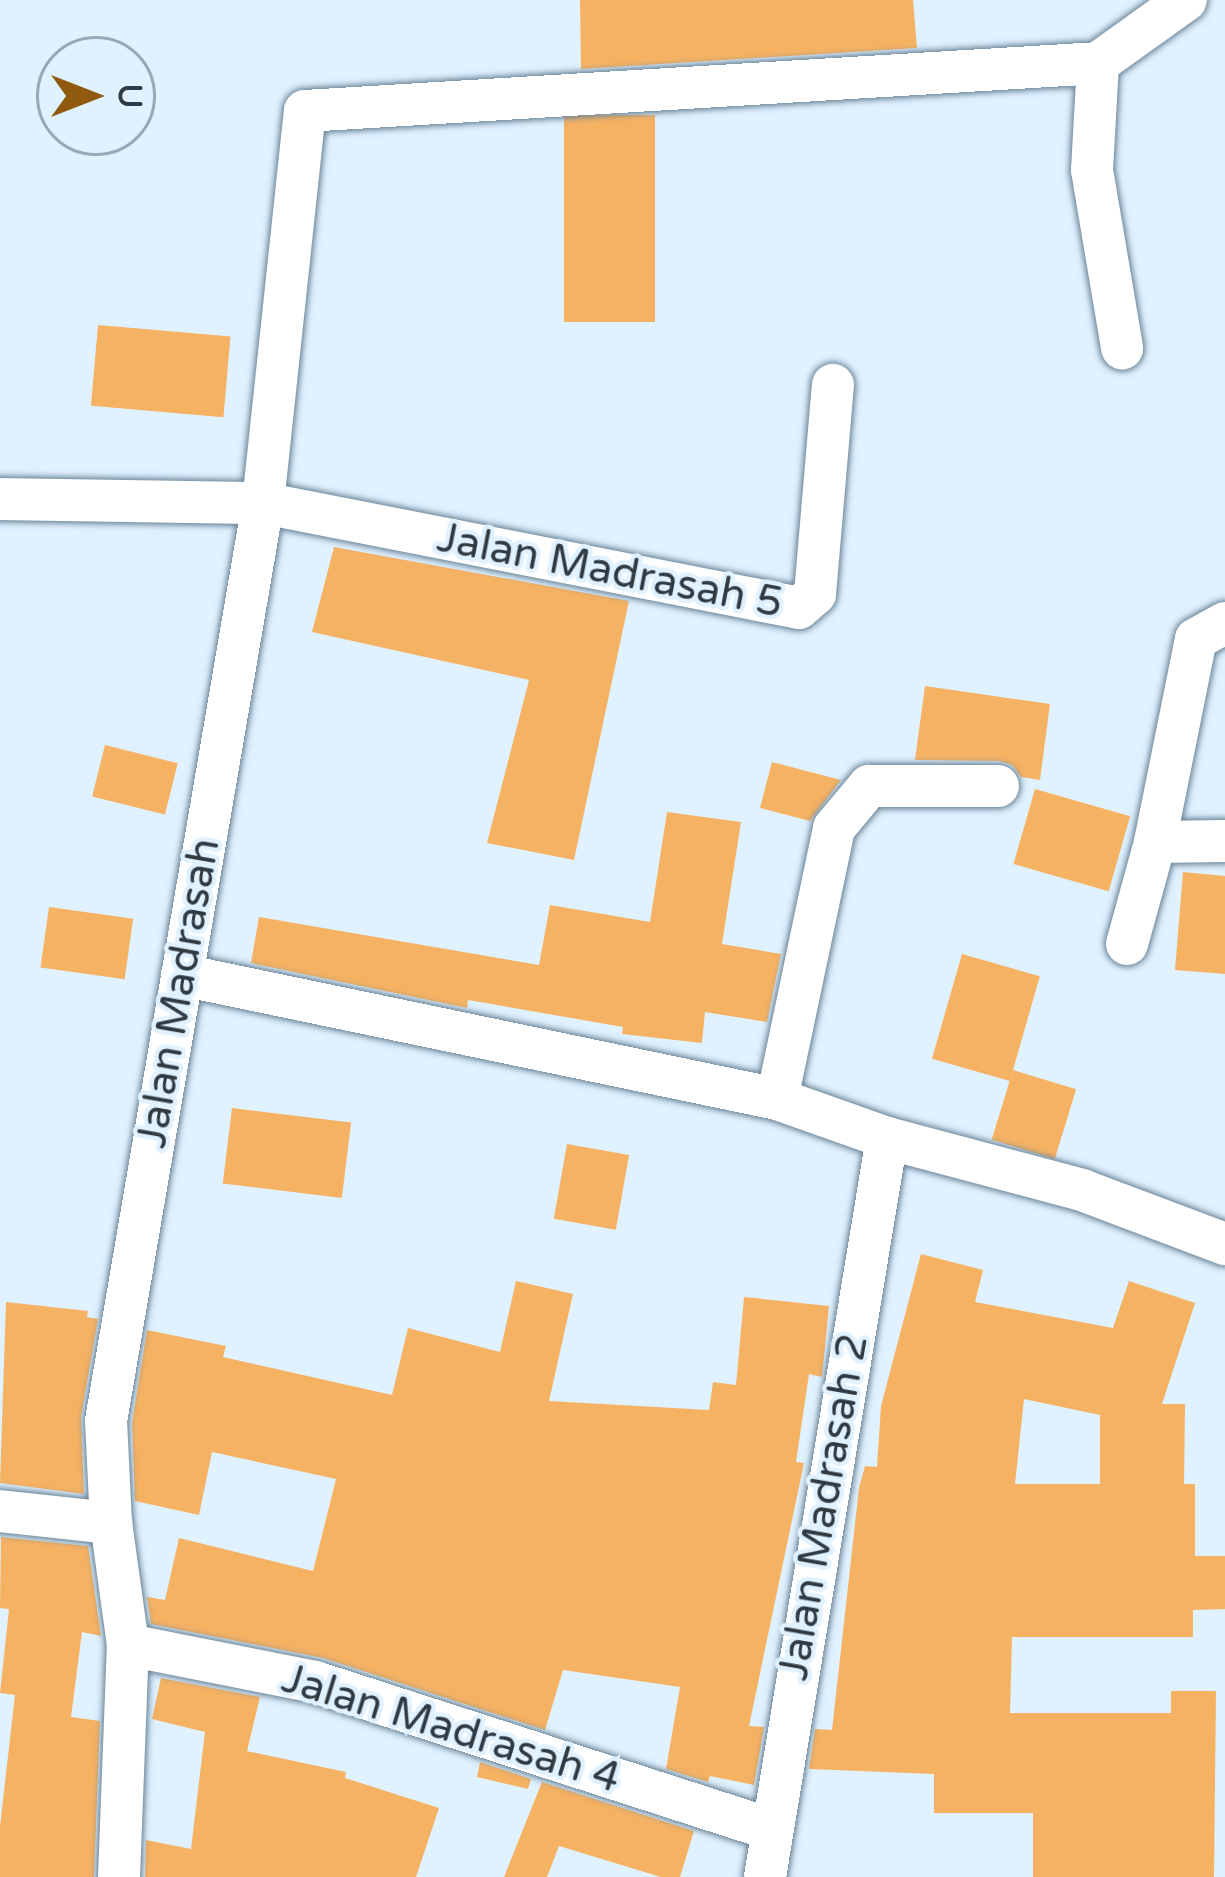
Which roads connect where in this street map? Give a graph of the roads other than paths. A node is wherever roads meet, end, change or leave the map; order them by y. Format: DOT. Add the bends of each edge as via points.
graph roads {
  1 [pos="1186,0"];
  2 [pos="1097,63"];
  3 [pos="1122,348"];
  4 [pos="833,385"];
  5 [pos="0,499"];
  6 [pos="263,503"];
  7 [pos="1225,623"];
  8 [pos="998,786"];
  9 [pos="1225,841"];
  10 [pos="1156,842"];
  11 [pos="1127,944"];
  12 [pos="182,975"];
  13 [pos="778,1099"];
  14 [pos="887,1138"];
  15 [pos="1225,1244"];
  16 [pos="0,1511"];
  17 [pos="111,1522"];
  18 [pos="128,1645"];
  19 [pos="770,1829"];
  20 [pos="118,1877"];
  21 [pos="764,1877"];
  1 -- 2 [label="street"];
  2 -- 3 [label="street" via="1093,170"];
  2 -- 6 [label="street, Jalan Madrasah" via="304,111"];
  4 -- 6 [label="street, Jalan Madrasah 5" via="815,594 799,608"];
  5 -- 6 [label="street"];
  6 -- 12 [label="street, Jalan Madrasah"];
  7 -- 10 [label="street" via="1196,639"];
  8 -- 13 [label="street" via="869,786 834,828"];
  9 -- 10 [label="street"];
  10 -- 11 [label="street"];
  12 -- 13 [label="street"];
  12 -- 17 [label="street, Jalan Madrasah" via="106,1421"];
  13 -- 14 [label="street"];
  14 -- 15 [label="street" via="1082,1190"];
  14 -- 19 [label="street, Jalan Madrasah 2"];
  16 -- 17 [label="street"];
  17 -- 18 [label="street, Jalan Madrasah"];
  18 -- 19 [label="street, Jalan Madrasah 4" via="316,1682"];
  18 -- 20 [label="street, Jalan Madrasah"];
  19 -- 21 [label="street, Jalan Madrasah 2"];
}
